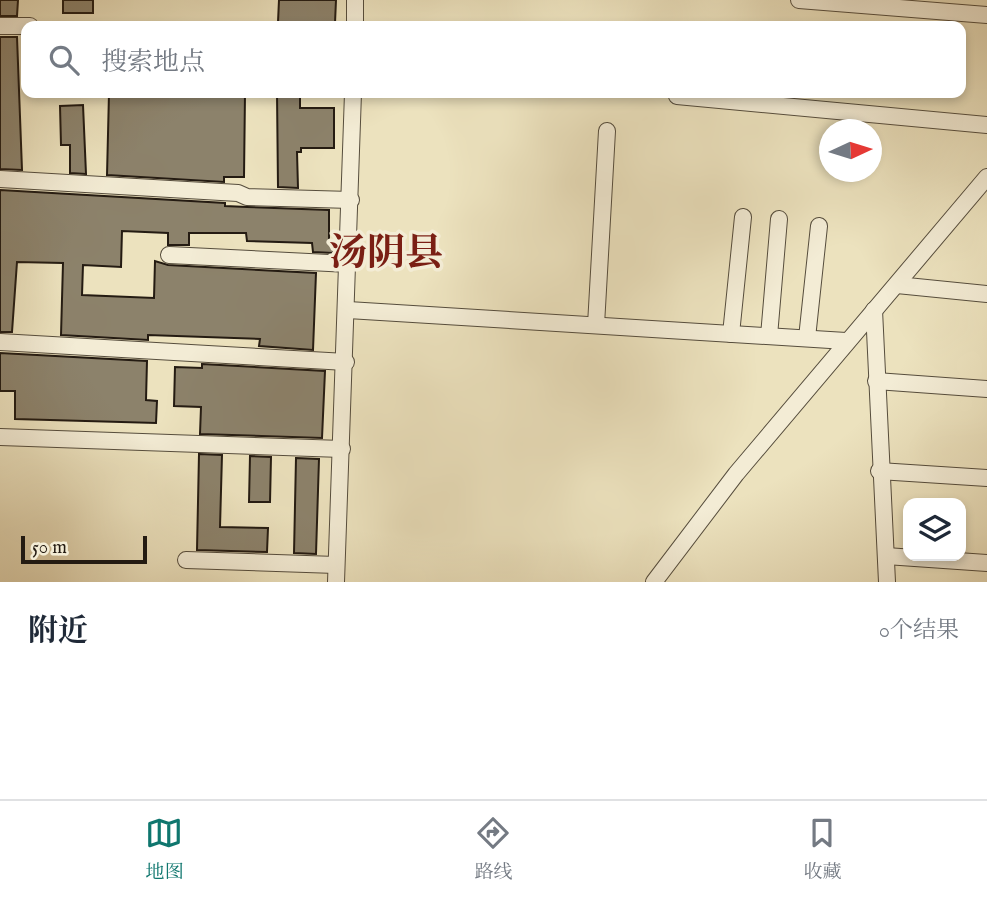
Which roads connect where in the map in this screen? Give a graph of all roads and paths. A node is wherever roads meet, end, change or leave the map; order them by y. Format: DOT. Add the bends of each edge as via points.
graph roads {
  1 [pos="355,0"];
  2 [pos="799,0"];
  3 [pos="987,15"];
  4 [pos="355,21"];
  5 [pos="0,26"];
  6 [pos="21,26"];
  7 [pos="354,98"];
  8 [pos="698,98"];
  9 [pos="987,125"];
  10 [pos="607,131"];
  11 [pos="987,177"];
  12 [pos="0,179"];
  13 [pos="351,200"];
  14 [pos="743,217"];
  15 [pos="779,219"];
  16 [pos="819,226"];
  17 [pos="169,255"];
  18 [pos="349,264"];
  19 [pos="897,285"];
  20 [pos="987,294"];
  21 [pos="348,310"];
  22 [pos="874,310"];
  23 [pos="596,326"];
  24 [pos="731,334"];
  25 [pos="769,336"];
  26 [pos="807,338"];
  27 [pos="846,341"];
  28 [pos="0,342"];
  29 [pos="346,362"];
  30 [pos="876,381"];
  31 [pos="987,389"];
  32 [pos="0,437"];
  33 [pos="342,449"];
  34 [pos="879,471"];
  35 [pos="987,478"];
  36 [pos="886,556"];
  37 [pos="186,560"];
  38 [pos="987,563"];
  39 [pos="336,565"];
  40 [pos="336,582"];
  41 [pos="654,582"];
  42 [pos="887,582"];
  1 -- 4 [label="street"];
  2 -- 3 [label="street"];
  5 -- 6 [label="street"];
  7 -- 13 [label="street"];
  8 -- 9 [label="street"];
  10 -- 23 [label="street"];
  11 -- 19 [label="street"];
  12 -- 13 [label="street"];
  13 -- 18 [label="street"];
  14 -- 24 [label="street"];
  15 -- 25 [label="street"];
  16 -- 26 [label="street"];
  17 -- 18 [label="street"];
  18 -- 21 [label="street"];
  19 -- 20 [label="street"];
  19 -- 22 [label="street"];
  21 -- 23 [label="street"];
  21 -- 29 [label="street"];
  22 -- 27 [label="street"];
  22 -- 30 [label="street"];
  23 -- 24 [label="street"];
  24 -- 25 [label="street"];
  25 -- 26 [label="street"];
  26 -- 27 [label="street"];
  27 -- 41 [label="street"];
  28 -- 29 [label="street"];
  29 -- 33 [label="street"];
  30 -- 31 [label="street"];
  30 -- 34 [label="street"];
  32 -- 33 [label="street"];
  33 -- 39 [label="street"];
  34 -- 35 [label="street"];
  34 -- 36 [label="street"];
  36 -- 38 [label="street"];
  36 -- 42 [label="street"];
  37 -- 39 [label="street"];
  39 -- 40 [label="street"];
}
